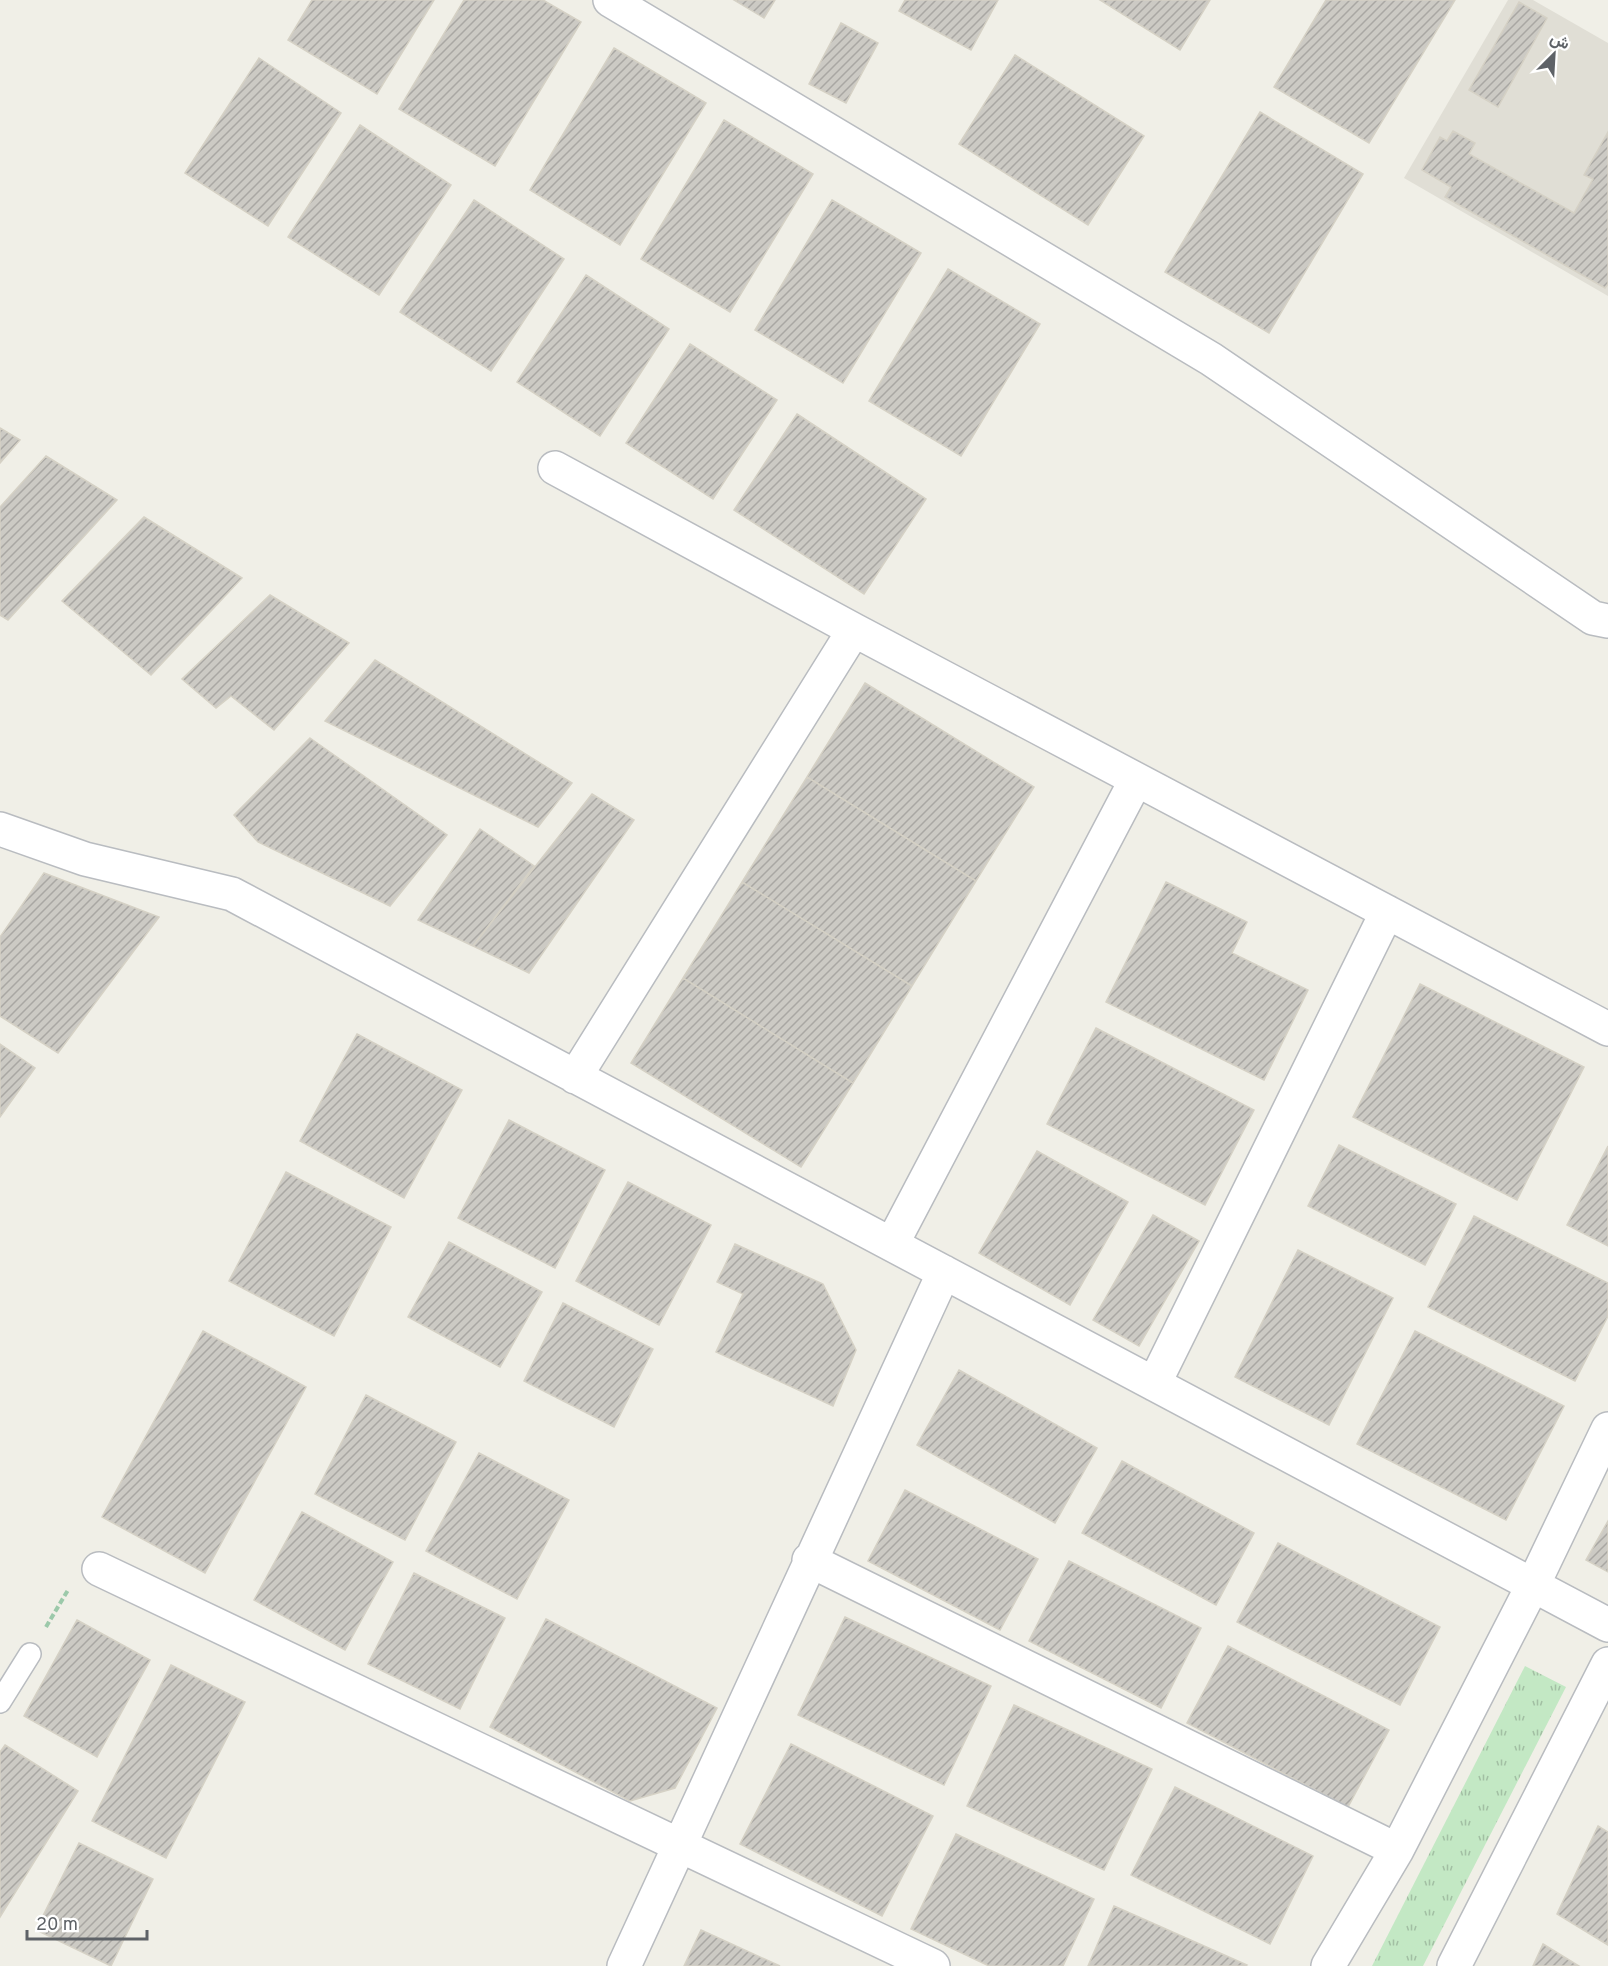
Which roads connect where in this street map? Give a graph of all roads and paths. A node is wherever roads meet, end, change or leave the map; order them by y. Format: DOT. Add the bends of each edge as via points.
graph roads {
  1 [pos="610,0"];
  2 [pos="555,468"];
  3 [pos="1608,621"];
  4 [pos="854,630"];
  5 [pos="1136,780"];
  6 [pos="0,829"];
  7 [pos="1387,912"];
  8 [pos="1608,1029"];
  9 [pos="575,1077"];
  10 [pos="892,1244"];
  11 [pos="944,1272"];
  12 [pos="1154,1384"];
  13 [pos="1608,1429"];
  14 [pos="809,1560"];
  15 [pos="99,1569"];
  16 [pos="1533,1585"];
  17 [pos="1608,1625"];
  18 [pos="30,1654"];
  19 [pos="1608,1664"];
  20 [pos="0,1702"];
  21 [pos="677,1845"];
  22 [pos="1397,1850"];
  23 [pos="882,1955"];
  24 [pos="624,1966"];
  25 [pos="933,1966"];
  26 [pos="1328,1966"];
  27 [pos="1454,1966"];
  1 -- 3 [label="street" via="1211,359 1593,618"];
  2 -- 4 [label="street"];
  4 -- 5 [label="street"];
  4 -- 9 [label="street"];
  5 -- 7 [label="street"];
  5 -- 10 [label="street"];
  6 -- 9 [label="street" via="85,859 232,894"];
  7 -- 8 [label="street"];
  7 -- 12 [label="street"];
  9 -- 10 [label="street"];
  10 -- 11 [label="street"];
  11 -- 12 [label="street"];
  11 -- 14 [label="street"];
  12 -- 16 [label="street"];
  13 -- 16 [label="street"];
  14 -- 21 [label="street"];
  14 -- 22 [label="street"];
  15 -- 18 [label="path" via="74,1581"];
  15 -- 21 [label="street"];
  16 -- 17 [label="street"];
  16 -- 22 [label="street"];
  18 -- 20 [label="lane"];
  19 -- 27 [label="street"];
  21 -- 23 [label="street"];
  21 -- 24 [label="street"];
  22 -- 26 [label="street"];
  23 -- 25 [label="street"];
}
